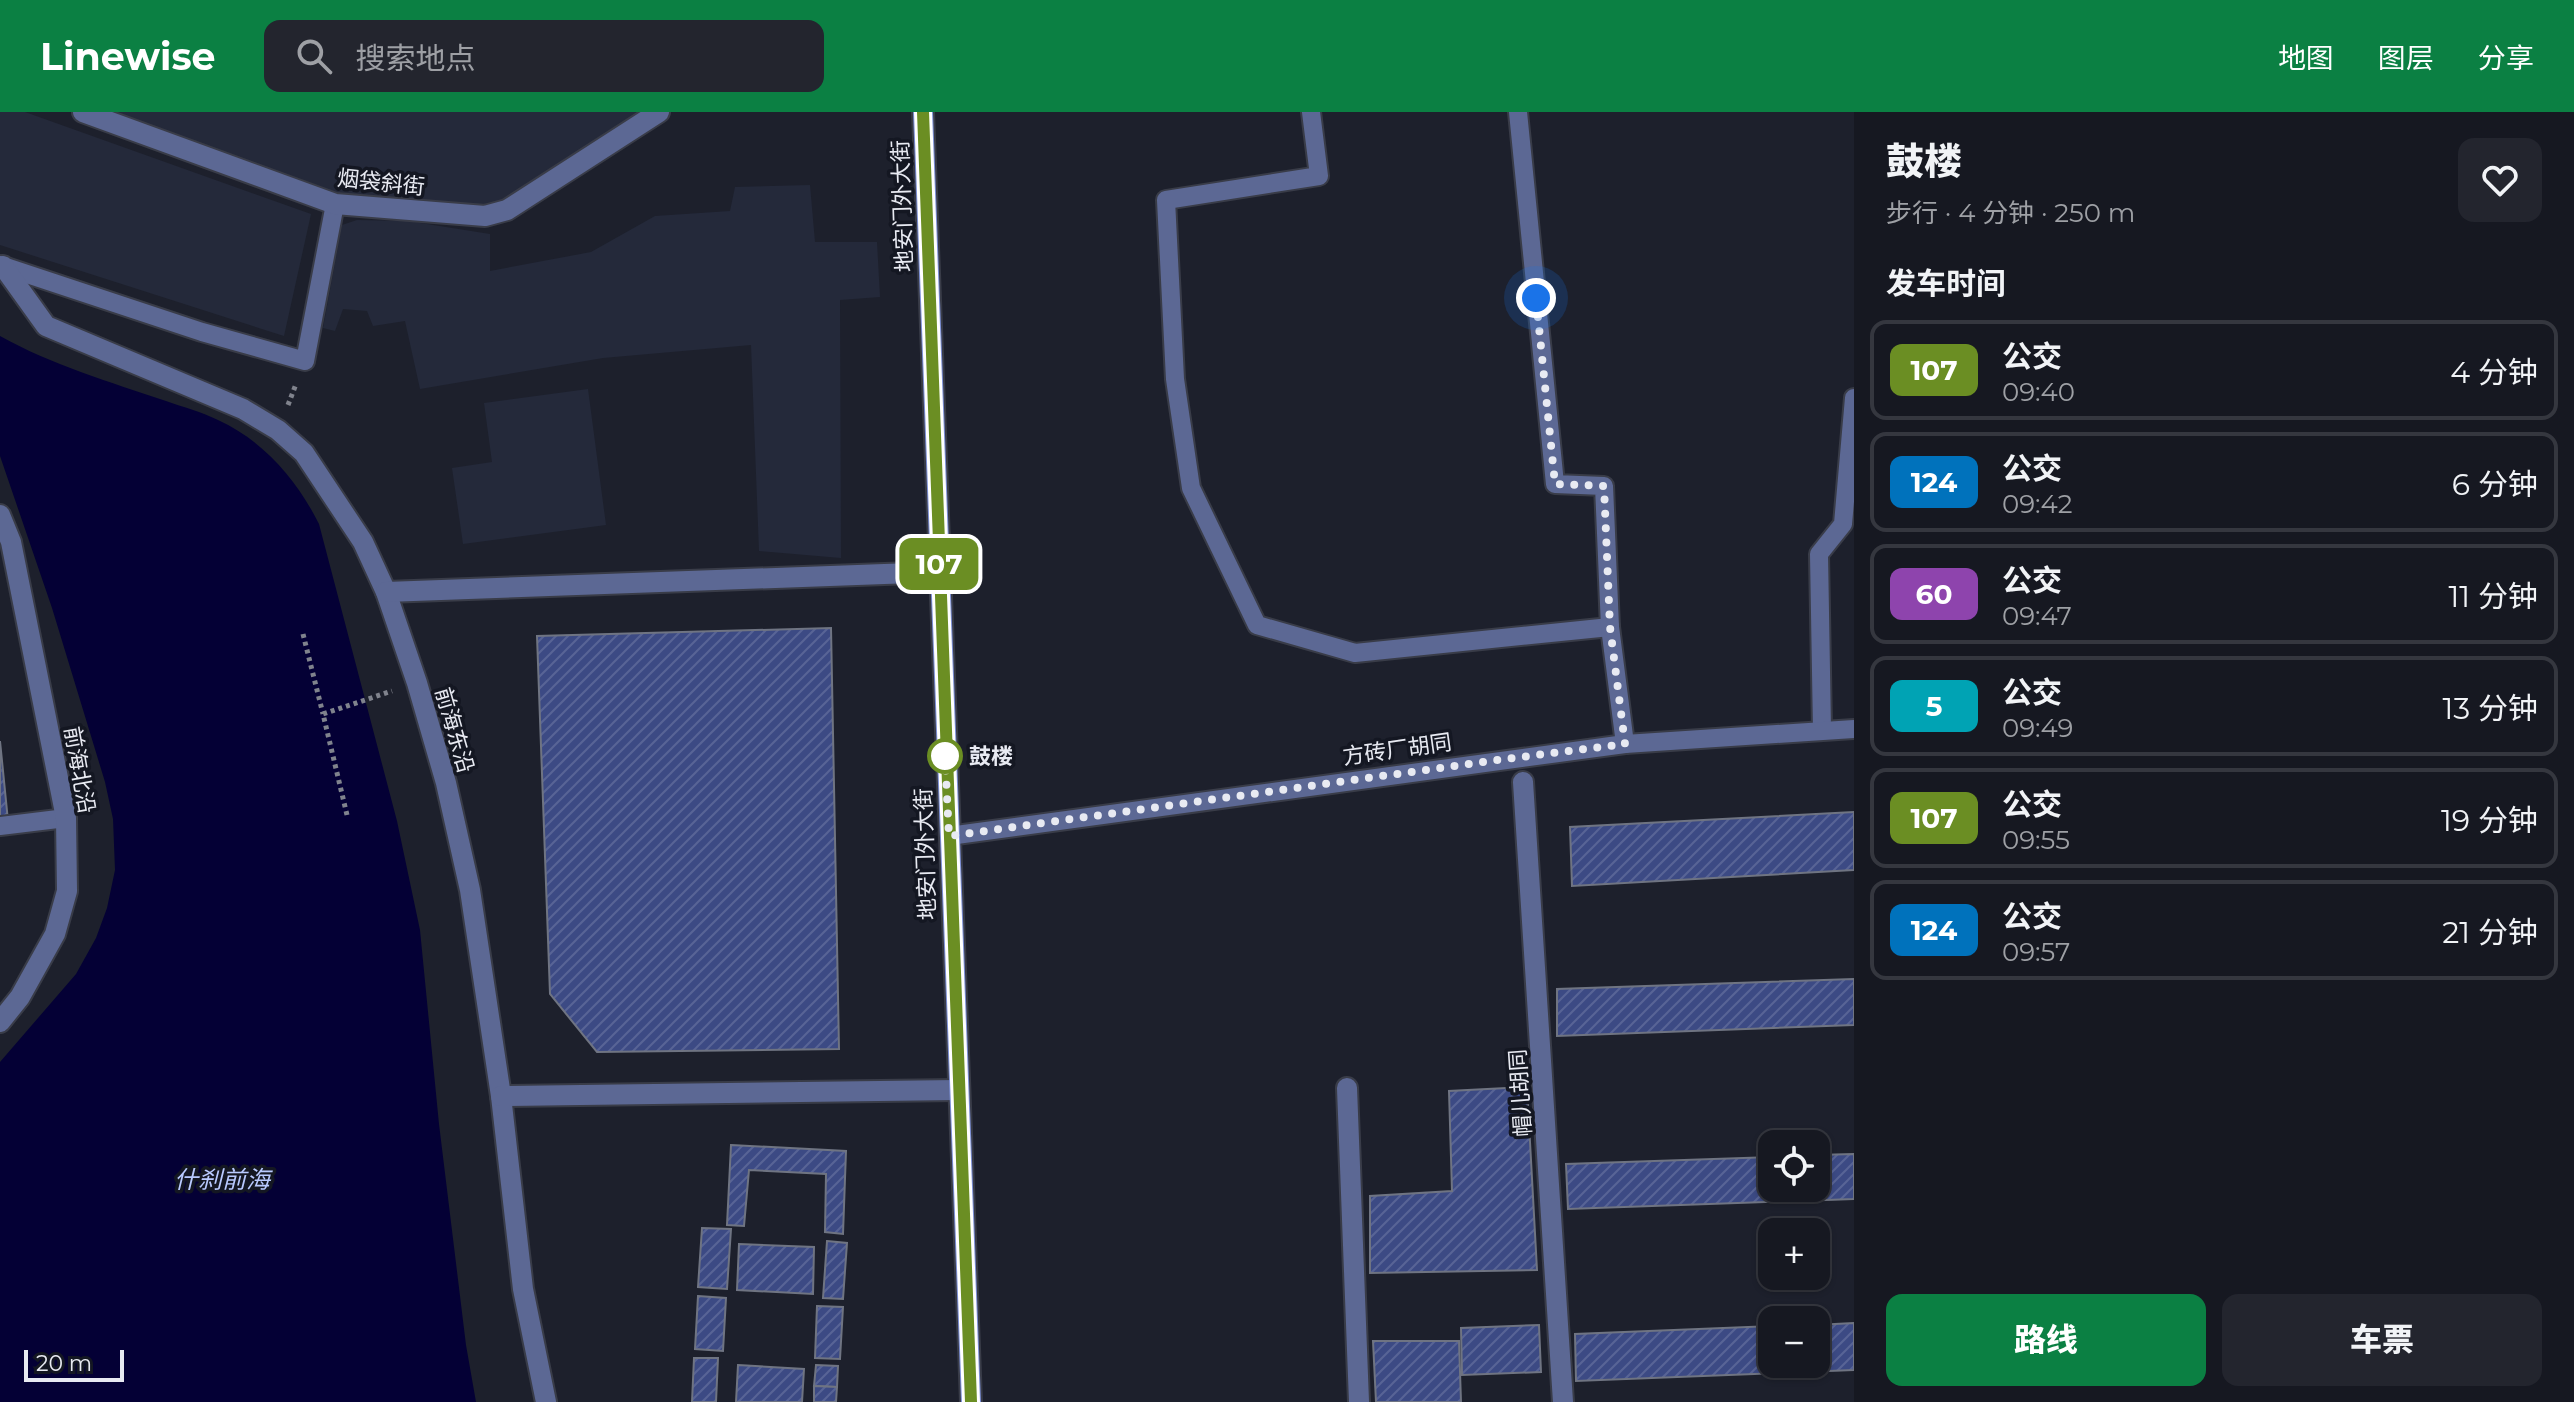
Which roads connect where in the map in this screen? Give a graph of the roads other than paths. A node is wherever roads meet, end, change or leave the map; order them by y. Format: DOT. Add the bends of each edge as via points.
graph roads {
  1 [pos="83,112"];
  2 [pos="659,112"];
  3 [pos="923,112"];
  4 [pos="1311,112"];
  5 [pos="1518,112"];
  6 [pos="335,204"];
  7 [pos="2,265"];
  8 [pos="1854,398"];
  9 [pos="0,515"];
  10 [pos="939,572"];
  11 [pos="386,592"];
  12 [pos="1610,627"];
  13 [pos="1854,729"];
  14 [pos="1822,730"];
  15 [pos="1625,744"];
  16 [pos="1523,782"];
  17 [pos="66,818"];
  18 [pos="0,826"];
  19 [pos="949,836"];
  20 [pos="0,1022"];
  21 [pos="1347,1088"];
  22 [pos="957,1090"];
  23 [pos="501,1096"];
  24 [pos="546,1402"];
  25 [pos="971,1402"];
  26 [pos="1359,1402"];
  27 [pos="1563,1402"];
  1 -- 6 [label="street, 烟袋斜街"];
  2 -- 6 [label="street, 烟袋斜街" via="507,210 485,216"];
  3 -- 10 [label="main road, 地安门外大街"];
  4 -- 12 [label="lane" via="1319,176 1166,200 1175,379 1191,488 1257,625 1355,653"];
  5 -- 12 [label="lane" via="1555,484 1604,486"];
  6 -- 7 [label="lane" via="305,361"];
  7 -- 11 [label="street, 前海东沿" via="46,326 243,409 278,430 304,453 363,542"];
  8 -- 14 [label="lane" via="1843,524 1819,554"];
  9 -- 17 [label="street, 前海北沿" via="11,542"];
  10 -- 11 [label="street"];
  10 -- 19 [label="main road, 地安门外大街"];
  11 -- 23 [label="street, 前海东沿" via="446,783 470,890"];
  12 -- 15 [label="lane"];
  13 -- 14 [label="lane, 方砖厂胡同"];
  14 -- 15 [label="lane, 方砖厂胡同"];
  15 -- 19 [label="lane, 方砖厂胡同"];
  16 -- 27 [label="street, 帽儿胡同"];
  17 -- 18 [label="lane"];
  17 -- 20 [label="street, 前海北沿" via="67,891 55,934"];
  19 -- 22 [label="main road, 地安门外大街"];
  21 -- 26 [label="street"];
  22 -- 23 [label="street"];
  22 -- 25 [label="main road, 地安门外大街"];
  23 -- 24 [label="street, 前海东沿" via="523,1289"];
}
